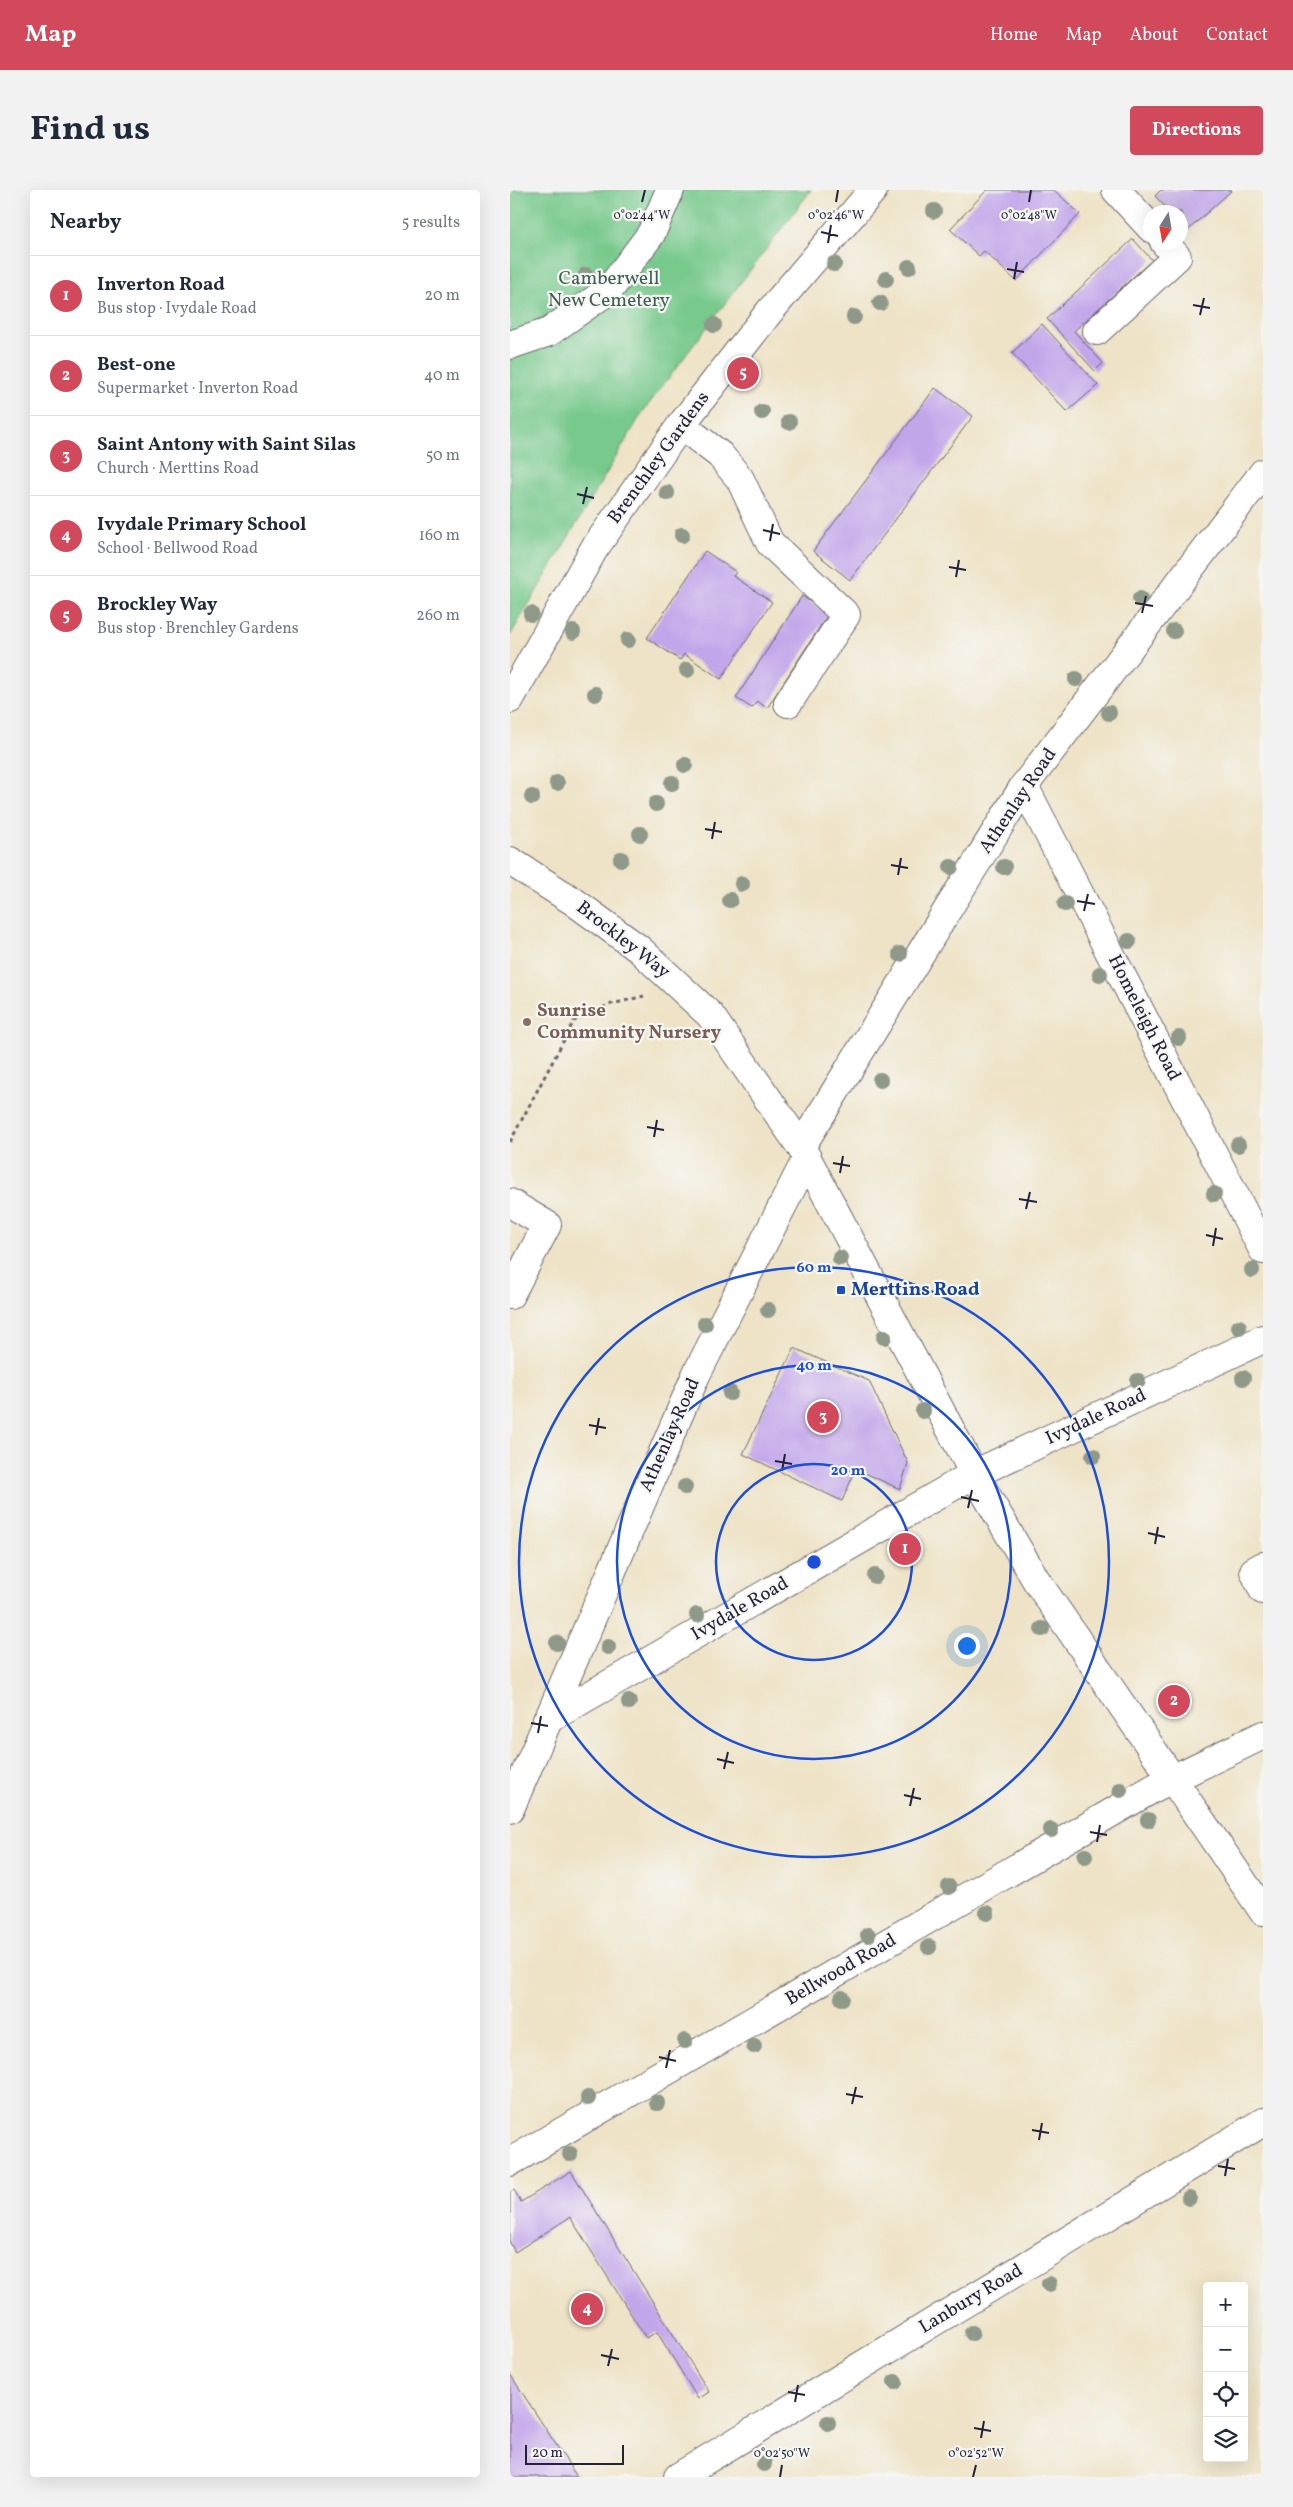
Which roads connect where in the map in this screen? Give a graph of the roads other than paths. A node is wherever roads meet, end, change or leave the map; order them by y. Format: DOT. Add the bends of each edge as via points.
graph roads {
  1 [pos="670,190"];
  2 [pos="873,190"];
  3 [pos="1116,190"];
  4 [pos="1143,220"];
  5 [pos="1171,250"];
  6 [pos="1097,331"];
  7 [pos="510,344"];
  8 [pos="681,425"];
  9 [pos="1261,482"];
  10 [pos="510,699"];
  11 [pos="788,703"];
  12 [pos="1024,786"];
  13 [pos="510,861"];
  14 [pos="804,1152"];
  15 [pos="510,1203"];
  16 [pos="1263,1250"];
  17 [pos="510,1295"];
  18 [pos="1263,1338"];
  19 [pos="974,1474"];
  20 [pos="1263,1566"];
  21 [pos="1263,1590"];
  22 [pos="547,1720"];
  23 [pos="1263,1735"];
  24 [pos="1172,1779"];
  25 [pos="510,1808"];
  26 [pos="1263,1911"];
  27 [pos="1263,2122"];
  28 [pos="510,2162"];
  29 [pos="678,2477"];
  1 -- 7 [label="street" via="651,234 609,290 549,332"];
  2 -- 8 [label="street, Brenchley Gardens" via="770,311"];
  3 -- 4 [label="street"];
  5 -- 6 [label="street" via="1177,257"];
  8 -- 10 [label="street, Brenchley Gardens" via="594,549"];
  8 -- 11 [label="street" via="720,455 740,479 770,543 846,615"];
  9 -- 12 [label="street, Athenlay Road"];
  12 -- 14 [label="street, Athenlay Road"];
  12 -- 16 [label="street, Homeleigh Road"];
  13 -- 14 [label="street, Brockley Way" via="639,949 696,1000 710,1015"];
  14 -- 19 [label="street"];
  14 -- 22 [label="street, Athenlay Road" via="696,1375"];
  15 -- 17 [label="street" via="547,1225"];
  18 -- 19 [label="street, Ivydale Road"];
  19 -- 22 [label="street, Ivydale Road"];
  19 -- 24 [label="street" via="1036,1580"];
  20 -- 21 [label="street" via="1254,1571"];
  22 -- 25 [label="street"];
  23 -- 24 [label="street, Bellwood Road"];
  24 -- 26 [label="street"];
  24 -- 28 [label="street, Bellwood Road"];
  27 -- 29 [label="street, Lanbury Road"];
}
